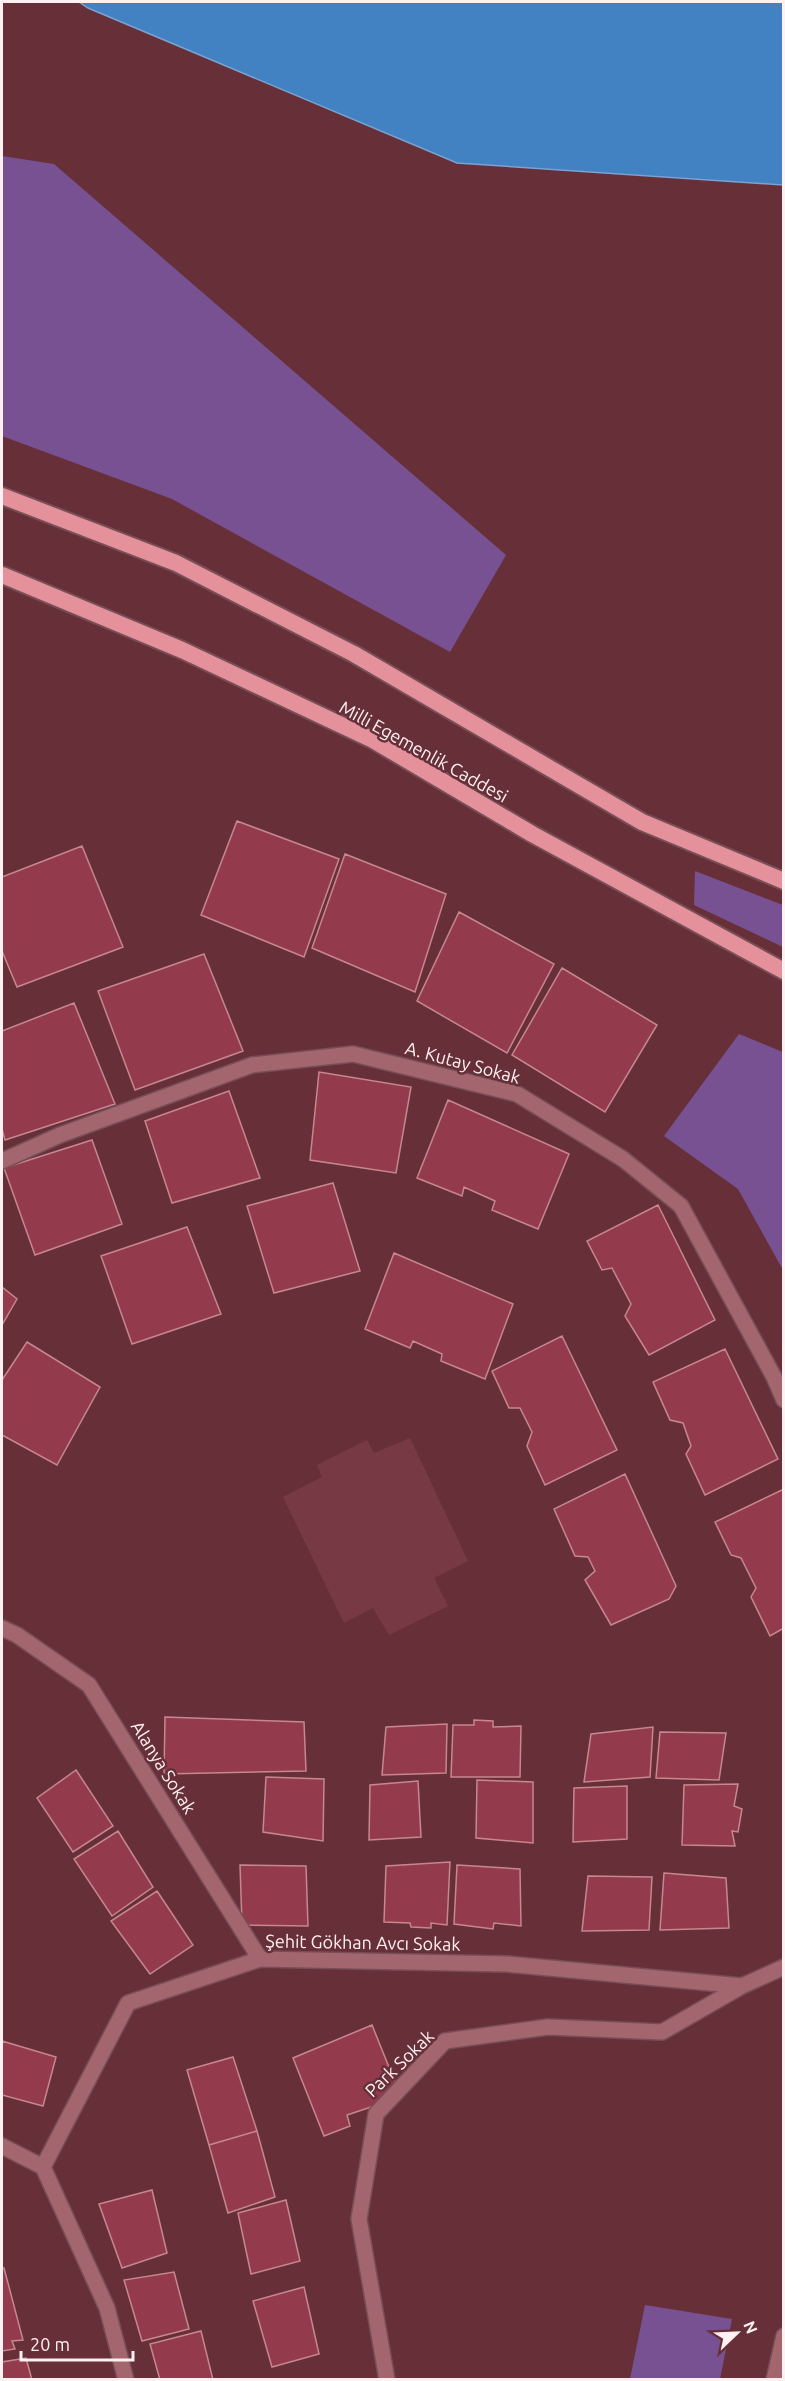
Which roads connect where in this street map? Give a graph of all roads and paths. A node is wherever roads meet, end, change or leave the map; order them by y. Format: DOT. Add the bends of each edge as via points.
graph roads {
  1 [pos="2,496"];
  2 [pos="2,575"];
  3 [pos="783,881"];
  4 [pos="783,971"];
  5 [pos="2,1161"];
  6 [pos="783,1400"];
  7 [pos="2,1628"];
  8 [pos="260,1959"];
  9 [pos="783,1967"];
  10 [pos="742,1986"];
  11 [pos="2,2145"];
  12 [pos="43,2167"];
  13 [pos="783,2336"];
  14 [pos="126,2379"];
  15 [pos="387,2379"];
  16 [pos="774,2379"];
  1 -- 3 [label="highway" via="176,563 354,654 642,822"];
  2 -- 4 [label="highway, Milli Egemenlik Caddesi" via="182,650 373,740 532,834"];
  5 -- 6 [label="street, A. Kutay Sokak" via="60,1135 252,1065 353,1054 518,1095 623,1159 681,1206"];
  7 -- 8 [label="street, Alanya Sokak" via="89,1685"];
  8 -- 10 [label="street, Şehit Gökhan Avcı Sokak" via="507,1964"];
  8 -- 12 [label="street, Şehit Gökhan Avcı Sokak" via="128,2003"];
  9 -- 10 [label="street"];
  10 -- 15 [label="street, Park Sokak" via="662,2032 548,2027 446,2041 376,2114 359,2219"];
  11 -- 12 [label="street"];
  12 -- 14 [label="street" via="107,2308"];
  13 -- 16 [label="street"];
}
